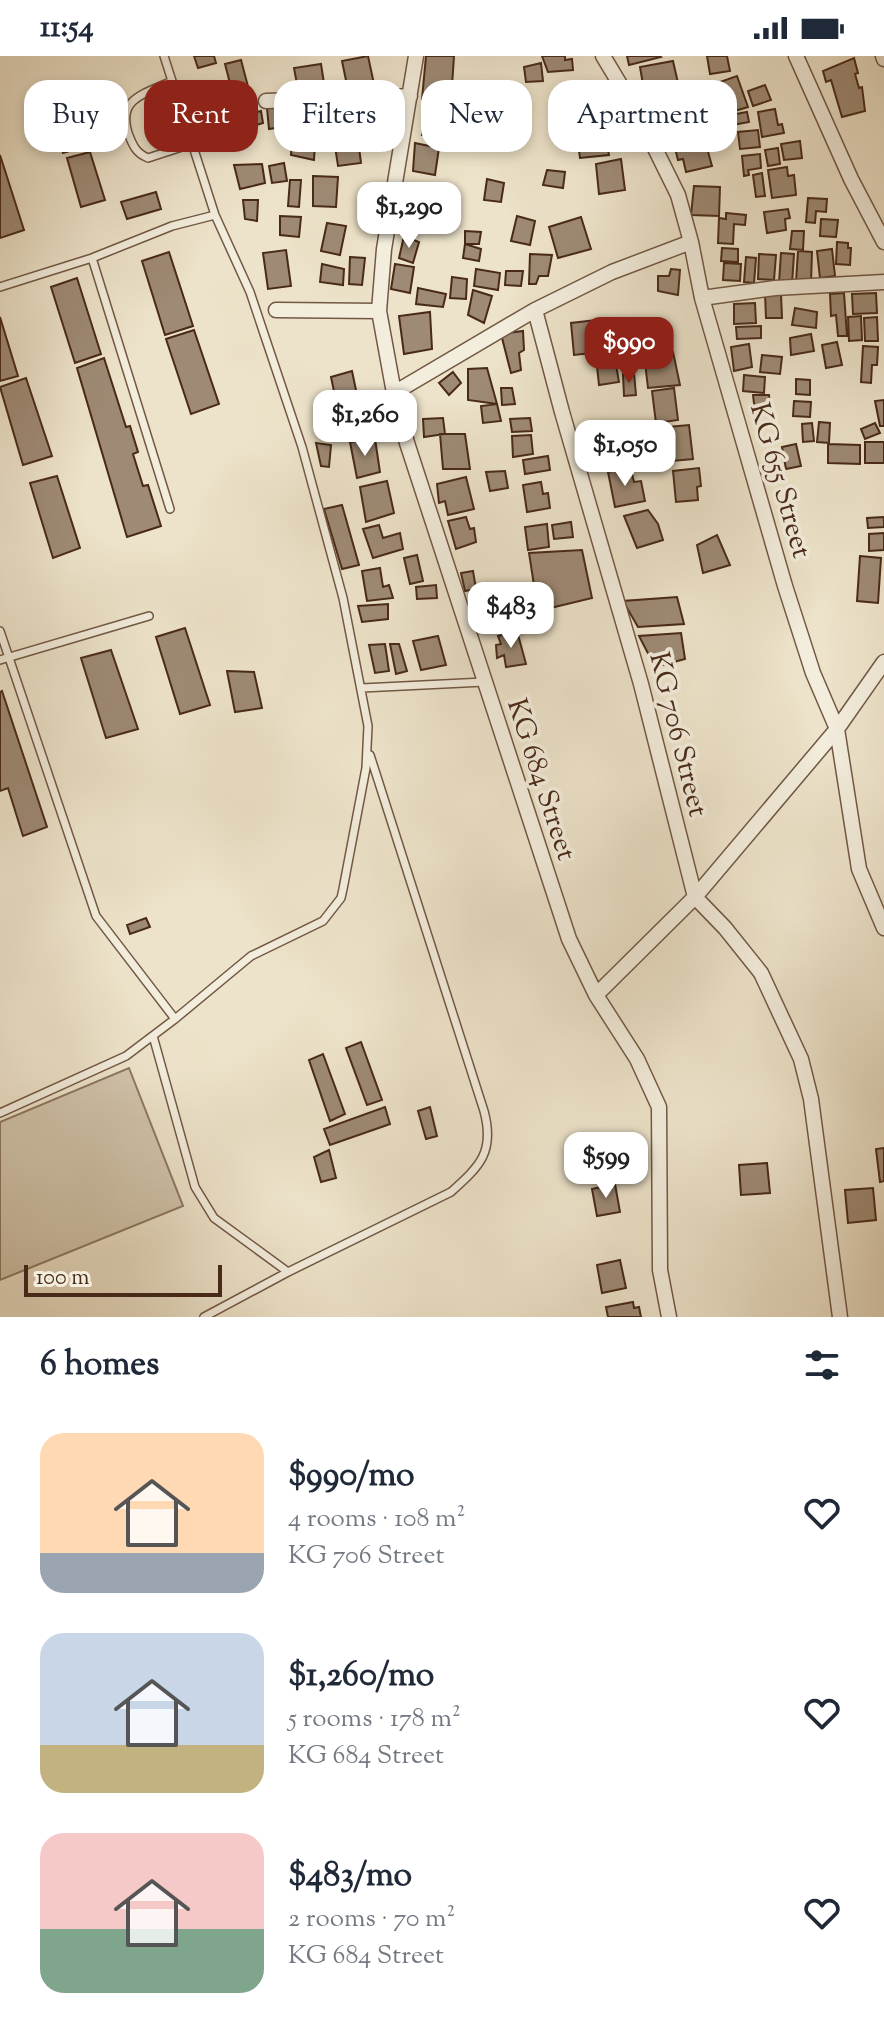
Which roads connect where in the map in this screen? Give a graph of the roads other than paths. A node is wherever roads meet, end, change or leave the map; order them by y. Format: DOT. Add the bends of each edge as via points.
graph roads {
  1 [pos="164,56"];
  2 [pos="416,56"];
  3 [pos="603,56"];
  4 [pos="796,56"];
  5 [pos="172,80"];
  6 [pos="144,95"];
  7 [pos="410,96"];
  8 [pos="266,101"];
  9 [pos="166,152"];
  10 [pos="194,152"];
  11 [pos="215,215"];
  12 [pos="691,242"];
  13 [pos="884,242"];
  14 [pos="92,258"];
  15 [pos="884,282"];
  16 [pos="0,287"];
  17 [pos="702,298"];
  18 [pos="276,310"];
  19 [pos="535,310"];
  20 [pos="379,311"];
  21 [pos="394,393"];
  22 [pos="170,509"];
  23 [pos="149,616"];
  24 [pos="0,631"];
  25 [pos="9,657"];
  26 [pos="0,660"];
  27 [pos="884,662"];
  28 [pos="484,682"];
  29 [pos="362,688"];
  30 [pos="837,729"];
  31 [pos="368,749"];
  32 [pos="695,897"];
  33 [pos="884,928"];
  34 [pos="596,995"];
  35 [pos="175,1019"];
  36 [pos="153,1036"];
  37 [pos="0,1113"];
  38 [pos="288,1272"];
  39 [pos="204,1317"];
  40 [pos="669,1317"];
  41 [pos="840,1317"];
  1 -- 5 [label="lane"];
  2 -- 7 [label="street, KG 684 Street"];
  3 -- 12 [label="street, KG 655 Street" via="678,195"];
  4 -- 13 [label="street"];
  6 -- 9 [label="lane" via="128,105 124,115 129,134 137,153 148,158"];
  7 -- 8 [label="street"];
  7 -- 20 [label="street, KG 684 Street"];
  10 -- 11 [label="lane"];
  11 -- 14 [label="lane"];
  11 -- 29 [label="lane" via="250,292 302,447"];
  12 -- 17 [label="street, KG 655 Street"];
  12 -- 19 [label="street" via="612,272"];
  14 -- 16 [label="lane"];
  14 -- 22 [label="lane"];
  15 -- 17 [label="street"];
  17 -- 30 [label="street, KG 655 Street" via="785,586"];
  18 -- 20 [label="street"];
  19 -- 21 [label="street"];
  19 -- 32 [label="street, KG 706 Street"];
  20 -- 21 [label="street, KG 684 Street"];
  21 -- 28 [label="street, KG 684 Street"];
  23 -- 25 [label="lane"];
  24 -- 25 [label="lane"];
  25 -- 26 [label="lane"];
  25 -- 35 [label="lane" via="96,916"];
  27 -- 30 [label="street"];
  28 -- 29 [label="lane"];
  28 -- 34 [label="street, KG 684 Street" via="569,939"];
  29 -- 31 [label="lane"];
  30 -- 32 [label="street"];
  30 -- 33 [label="street, KG 655 Street" via="859,869"];
  31 -- 35 [label="lane" via="343,889 335,907 323,921 251,956"];
  31 -- 38 [label="lane" via="484,1111 489,1129 486,1153 451,1192"];
  32 -- 34 [label="street"];
  32 -- 41 [label="street, KG 706 Street" via="761,973 801,1059"];
  34 -- 40 [label="street, KG 684 Street" via="637,1059 659,1107 660,1270"];
  35 -- 36 [label="lane"];
  36 -- 37 [label="lane" via="126,1056"];
  36 -- 38 [label="lane" via="195,1187 214,1218"];
  38 -- 39 [label="lane"];
}
